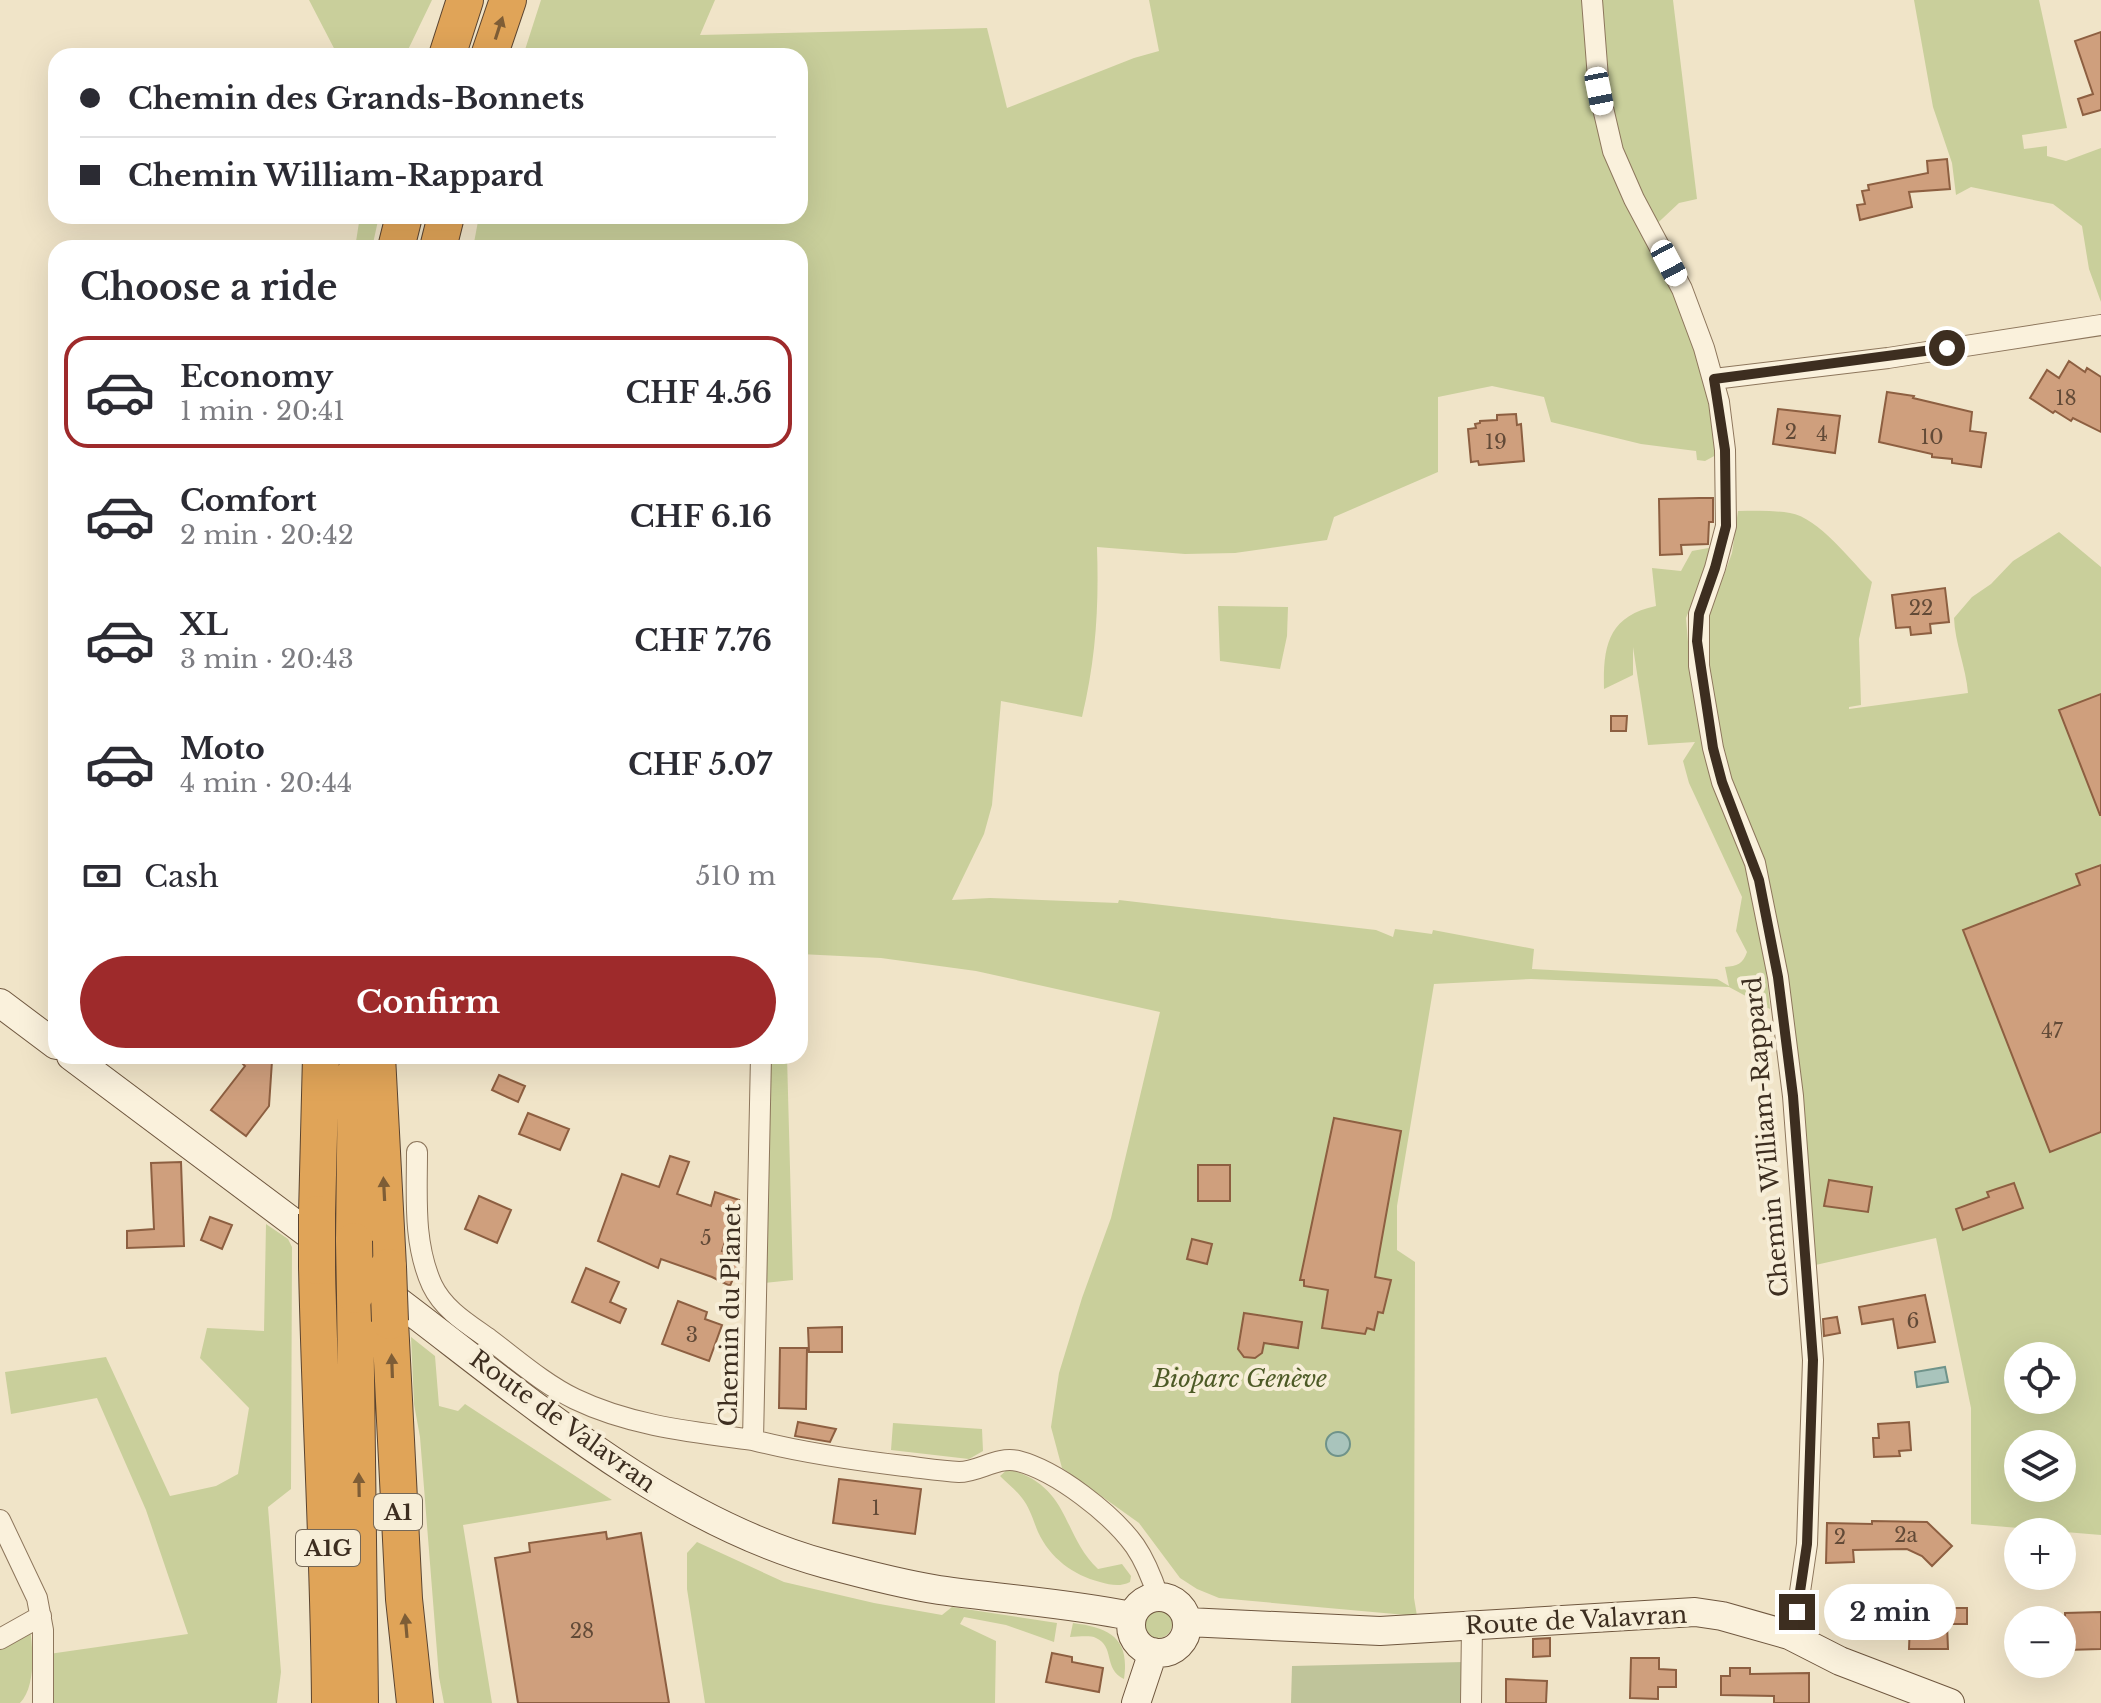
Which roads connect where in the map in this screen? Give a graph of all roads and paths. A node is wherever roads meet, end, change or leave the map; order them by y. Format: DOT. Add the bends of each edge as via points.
graph roads {
  1 [pos="465,0"];
  2 [pos="508,0"];
  3 [pos="1592,0"];
  4 [pos="450,48"];
  5 [pos="492,48"];
  6 [pos="2101,325"];
  7 [pos="1714,379"];
  8 [pos="0,1003"];
  9 [pos="48,1039"];
  10 [pos="82,1064"];
  11 [pos="321,1064"];
  12 [pos="356,1064"];
  13 [pos="377,1064"];
  14 [pos="761,1064"];
  15 [pos="417,1152"];
  16 [pos="319,1392"];
  17 [pos="753,1440"];
  18 [pos="0,1520"];
  19 [pos="1158,1596"];
  20 [pos="41,1616"];
  21 [pos="1131,1616"];
  22 [pos="1187,1622"];
  23 [pos="1472,1626"];
  24 [pos="1789,1635"];
  25 [pos="0,1639"];
  26 [pos="1153,1652"];
  27 [pos="43,1703"];
  28 [pos="310,1703"];
  29 [pos="330,1703"];
  30 [pos="360,1703"];
  31 [pos="415,1703"];
  32 [pos="1136,1703"];
  33 [pos="1471,1703"];
  34 [pos="1950,1703"];
  1 -- 4 [label="highway"];
  5 -- 2 [label="highway, one-way"];
  3 -- 7 [label="street, Chemin William-Rappard" via="1599,91 1613,151 1682,289"];
  6 -- 7 [label="street"];
  7 -- 24 [label="street, Chemin William-Rappard" via="1725,450 1726,526 1699,614 1699,666 1713,748 1755,863 1778,977 1793,1096 1813,1360 1807,1544"];
  8 -- 9 [label="street"];
  10 -- 21 [label="street, Route de Valavran" via="581,1438 670,1497 782,1550 836,1567 937,1589"];
  11 -- 16 [label="highway, bridge"];
  30 -- 12 [label="highway, A1G, one-way, bridge"];
  31 -- 13 [label="highway, A1, one-way, bridge" via="404,1599"];
  14 -- 17 [label="street, Chemin du Planet"];
  15 -- 17 [label="street" via="420,1244 430,1280 446,1306 577,1400 631,1420"];
  16 -- 28 [label="highway"];
  16 -- 29 [label="highway, A1G"];
  17 -- 19 [label="street, Chemin du Planet" via="841,1459 960,1472 999,1460 1027,1464 1069,1488 1121,1530 1145,1562"];
  18 -- 20 [label="street"];
  19 -- 21 [label="street" via="1141,1602"];
  19 -- 22 [label="street" via="1174,1601"];
  20 -- 25 [label="street"];
  20 -- 27 [label="street"];
  21 -- 26 [label="street" via="1137,1643"];
  22 -- 23 [label="street, Route de Valavran" via="1380,1631"];
  22 -- 26 [label="street" via="1175,1648"];
  23 -- 24 [label="street, Route de Valavran" via="1695,1612"];
  23 -- 33 [label="street"];
  24 -- 34 [label="street, Route de Valavran" via="1840,1661"];
  26 -- 32 [label="street"];
}
